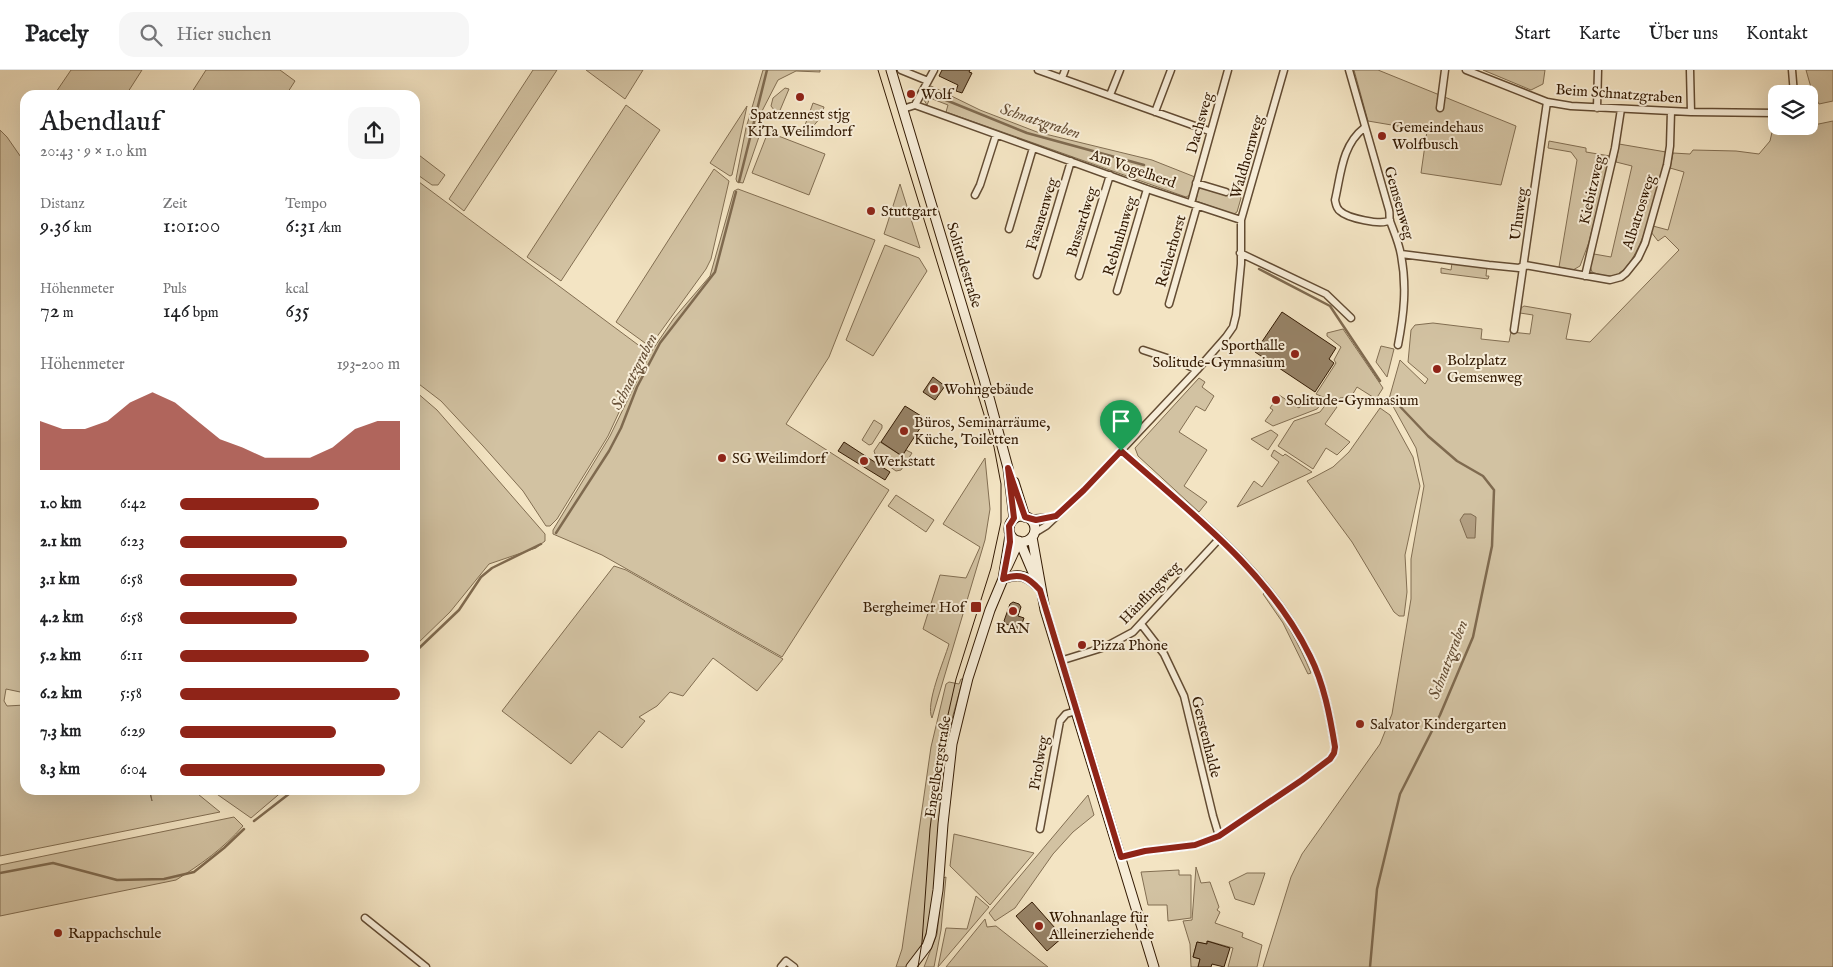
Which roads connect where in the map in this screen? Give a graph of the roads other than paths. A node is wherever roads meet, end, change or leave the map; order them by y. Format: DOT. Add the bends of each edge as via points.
graph roads {
  1 [pos="890,70"];
  2 [pos="901,70"];
  3 [pos="934,70"];
  4 [pos="1038,70"];
  5 [pos="1065,70"];
  6 [pos="1120,70"];
  7 [pos="1171,70"];
  8 [pos="1228,70"];
  9 [pos="1284,70"];
  10 [pos="1349,70"];
  11 [pos="1445,70"];
  12 [pos="1466,70"];
  13 [pos="1598,70"];
  14 [pos="1690,70"];
  15 [pos="1792,70"];
  16 [pos="1062,78"];
  17 [pos="928,81"];
  18 [pos="1793,85"];
  19 [pos="1110,95"];
  20 [pos="1547,102"];
  21 [pos="915,105"];
  22 [pos="1440,108"];
  23 [pos="1597,108"];
  24 [pos="903,109"];
  25 [pos="1621,109"];
  26 [pos="1671,111"];
  27 [pos="1155,112"];
  28 [pos="1691,112"];
  29 [pos="1768,113"];
  30 [pos="1364,128"];
  31 [pos="1209,131"];
  32 [pos="996,135"];
  33 [pos="1033,148"];
  34 [pos="1071,161"];
  35 [pos="1110,174"];
  36 [pos="1196,183"];
  37 [pos="1147,189"];
  38 [pos="1226,192"];
  39 [pos="975,195"];
  40 [pos="1194,204"];
  41 [pos="1242,220"];
  42 [pos="1390,220"];
  43 [pos="1009,229"];
  44 [pos="1240,253"];
  45 [pos="1401,254"];
  46 [pos="1525,265"];
  47 [pos="1037,275"];
  48 [pos="1079,276"];
  49 [pos="1585,276"];
  50 [pos="1117,290"];
  51 [pos="1169,304"];
  52 [pos="1352,318"];
  53 [pos="1514,330"];
  54 [pos="1398,345"];
  55 [pos="1143,350"];
  56 [pos="1197,370"];
  57 [pos="1121,451"];
  58 [pos="1008,468"];
  59 [pos="1053,517"];
  60 [pos="1014,518"];
  61 [pos="1027,518"];
  62 [pos="1010,535"];
  63 [pos="1032,536"];
  64 [pos="1219,539"];
  65 [pos="1020,541"];
  66 [pos="1004,576"];
  67 [pos="1040,587"];
  68 [pos="1141,624"];
  69 [pos="1060,660"];
  70 [pos="1076,711"];
  71 [pos="1040,829"];
  72 [pos="1219,836"];
  73 [pos="1121,857"];
  74 [pos="365,918"];
  75 [pos="426,967"];
  76 [pos="781,967"];
  77 [pos="794,967"];
  78 [pos="911,967"];
  79 [pos="1154,967"];
  1 -- 24 [label="main road, Solitudestraße"];
  2 -- 17 [label="street"];
  3 -- 17 [label="street"];
  4 -- 16 [label="street"];
  5 -- 16 [label="street"];
  6 -- 19 [label="street"];
  7 -- 27 [label="street"];
  8 -- 31 [label="street, Dachsweg"];
  9 -- 41 [label="street, Waldhornweg"];
  10 -- 30 [label="street, Gemsenweg"];
  11 -- 22 [label="street"];
  12 -- 20 [label="street, Beim Schnatzgraben"];
  13 -- 23 [label="street"];
  14 -- 28 [label="street"];
  15 -- 18 [label="street"];
  16 -- 19 [label="street"];
  17 -- 21 [label="street"];
  19 -- 27 [label="street"];
  20 -- 23 [label="street, Beim Schnatzgraben"];
  20 -- 46 [label="street, Uhuweg"];
  21 -- 24 [label="street"];
  21 -- 32 [label="street, Am Vogelherd"];
  23 -- 25 [label="street, Beim Schnatzgraben"];
  24 -- 58 [label="main road, Solitudestraße" via="981,366"];
  25 -- 26 [label="street, Beim Schnatzgraben"];
  25 -- 49 [label="street, Kiebitzweg"];
  26 -- 28 [label="street, Beim Schnatzgraben"];
  26 -- 49 [label="street, Albatrosweg" via="1667,165 1638,258 1626,273 1613,280"];
  27 -- 31 [label="street"];
  28 -- 29 [label="street, Beim Schnatzgraben"];
  30 -- 42 [label="street, Gemsenweg"];
  30 -- 42 [label="street" via="1355,135 1347,149 1336,206 1345,214 1378,224 1386,224"];
  31 -- 36 [label="street, Dachsweg"];
  32 -- 33 [label="street, Am Vogelherd"];
  32 -- 39 [label="street"];
  33 -- 34 [label="street, Am Vogelherd"];
  33 -- 43 [label="street"];
  34 -- 35 [label="street, Am Vogelherd"];
  34 -- 47 [label="street, Fasanenweg"];
  35 -- 37 [label="street, Am Vogelherd"];
  35 -- 48 [label="street, Bussardweg"];
  36 -- 38 [label="street"];
  36 -- 40 [label="street, Dachsweg"];
  37 -- 40 [label="street, Am Vogelherd"];
  37 -- 50 [label="street, Rebhuhnweg"];
  40 -- 41 [label="street, Am Vogelherd"];
  40 -- 51 [label="street, Reiherhorst"];
  41 -- 44 [label="street, Waldhornweg"];
  42 -- 45 [label="street, Gemsenweg"];
  44 -- 52 [label="street" via="1326,294"];
  44 -- 56 [label="street, Waldhornweg" via="1233,327"];
  45 -- 46 [label="street, Albatrosweg" via="1519,268"];
  45 -- 54 [label="street, Gemsenweg" via="1405,292"];
  46 -- 49 [label="street, Albatrosweg"];
  46 -- 53 [label="street, Uhuweg"];
  55 -- 56 [label="street"];
  56 -- 57 [label="street, Waldhornweg"];
  57 -- 59 [label="street, Waldhornweg"];
  57 -- 64 [label="street"];
  58 -- 60 [label="main road, Solitudestraße"];
  58 -- 61 [label="main road, Solitudestraße"];
  59 -- 61 [label="street"];
  59 -- 63 [label="street, Waldhornweg"];
  60 -- 61 [label="main road"];
  60 -- 62 [label="main road" via="1009,526"];
  61 -- 63 [label="main road" via="1034,526"];
  62 -- 65 [label="main road"];
  62 -- 66 [label="main road, Engelbergstraße"];
  63 -- 65 [label="main road"];
  63 -- 67 [label="main road"];
  64 -- 68 [label="street, Hänflingweg"];
  64 -- 72 [label="street" via="1267,588 1299,634 1325,697 1335,747 1330,759"];
  65 -- 66 [label="main road, Engelbergstraße"];
  65 -- 67 [label="main road"];
  66 -- 67 [label="main road" via="1024,576"];
  66 -- 78 [label="main road, Engelbergstraße" via="968,678 952,744 931,935"];
  67 -- 69 [label="main road"];
  68 -- 69 [label="street, Hänflingweg" via="1105,647"];
  68 -- 72 [label="street, Gerstenhalde" via="1164,654 1184,696"];
  69 -- 70 [label="main road"];
  70 -- 71 [label="street, Pirolweg" via="1066,714 1060,721"];
  70 -- 73 [label="main road"];
  72 -- 73 [label="street" via="1188,846"];
  73 -- 79 [label="main road"];
  74 -- 75 [label="street"];
  76 -- 77 [label="street" via="786,961"];
}
